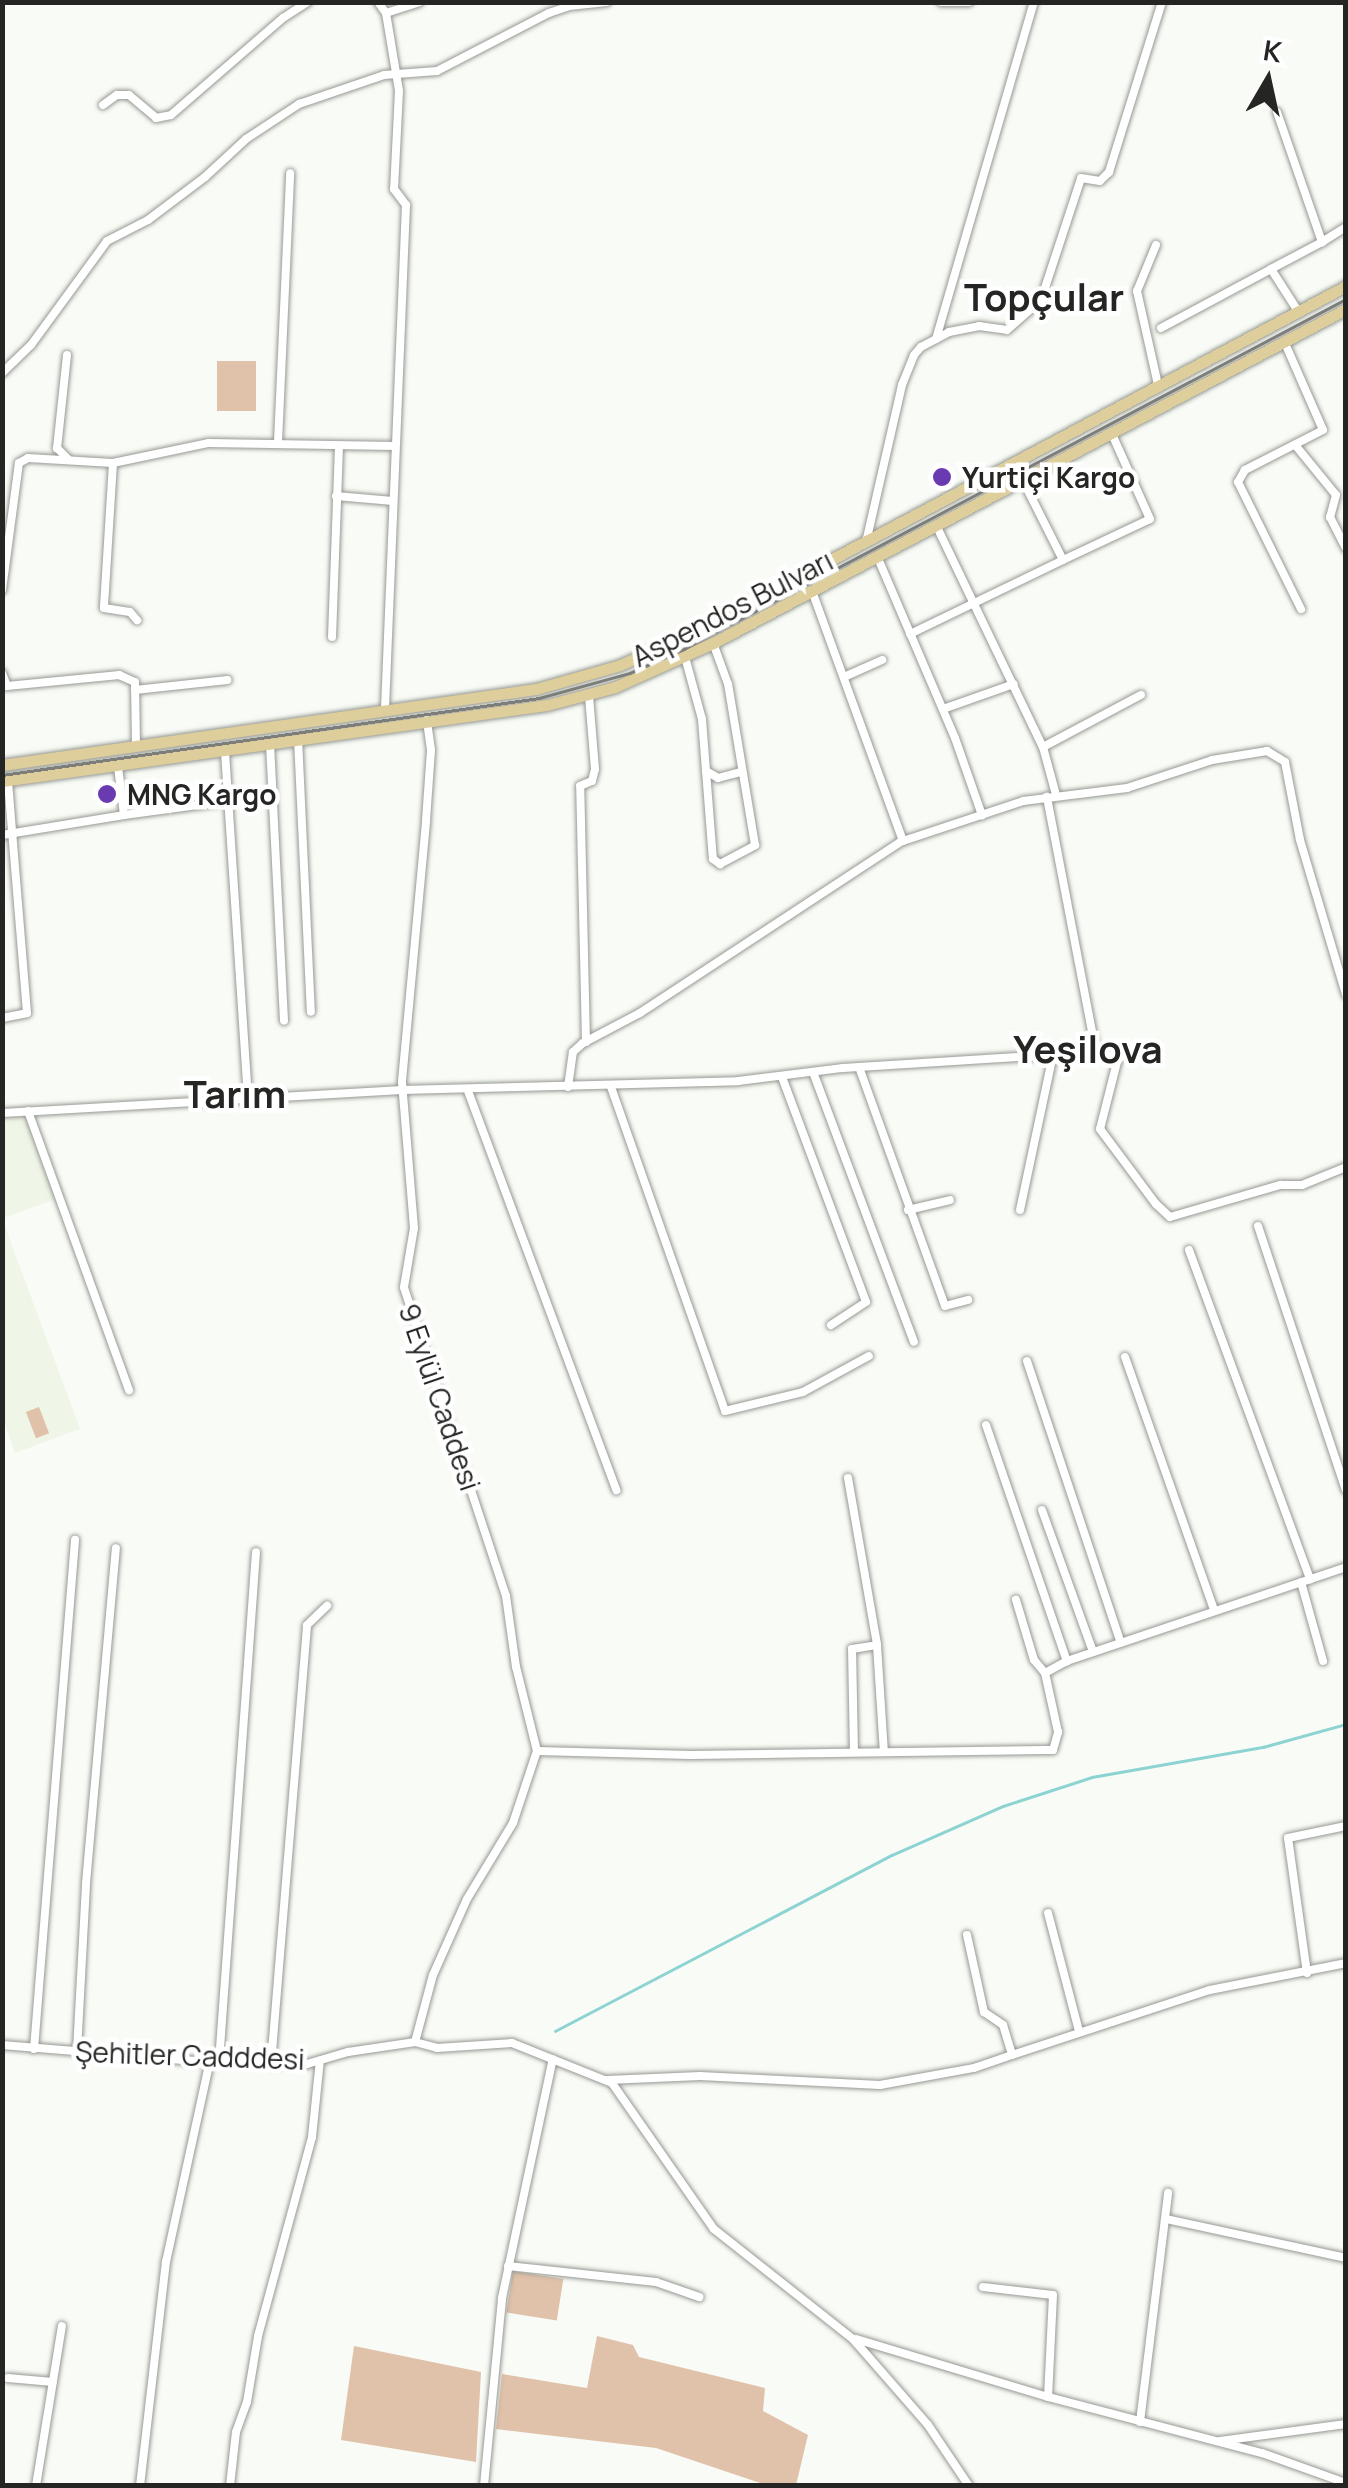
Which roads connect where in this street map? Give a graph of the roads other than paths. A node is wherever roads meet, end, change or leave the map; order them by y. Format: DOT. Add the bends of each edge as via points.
graph roads {
  1 [pos="308,2"];
  2 [pos="378,2"];
  3 [pos="419,2"];
  4 [pos="606,2"];
  5 [pos="940,2"];
  6 [pos="969,2"];
  7 [pos="1034,2"];
  8 [pos="1162,2"];
  9 [pos="386,12"];
  10 [pos="396,72"];
  11 [pos="103,104"];
  12 [pos="1278,112"];
  13 [pos="290,173"];
  14 [pos="1346,227"];
  15 [pos="1322,242"];
  16 [pos="1156,245"];
  17 [pos="1271,269"];
  18 [pos="1346,286"];
  19 [pos="1346,308"];
  20 [pos="1298,311"];
  21 [pos="1162,328"];
  22 [pos="936,339"];
  23 [pos="1284,342"];
  24 [pos="67,355"];
  25 [pos="2,373"];
  26 [pos="1158,385"];
  27 [pos="1111,432"];
  28 [pos="278,442"];
  29 [pos="338,446"];
  30 [pos="396,446"];
  31 [pos="1296,446"];
  32 [pos="70,460"];
  33 [pos="112,463"];
  34 [pos="1022,479"];
  35 [pos="336,496"];
  36 [pos="393,501"];
  37 [pos="936,524"];
  38 [pos="867,538"];
  39 [pos="1346,548"];
  40 [pos="877,556"];
  41 [pos="1063,560"];
  42 [pos="2,590"];
  43 [pos="812,590"];
  44 [pos="975,600"];
  45 [pos="1302,609"];
  46 [pos="137,620"];
  47 [pos="910,634"];
  48 [pos="332,638"];
  49 [pos="713,644"];
  50 [pos="685,656"];
  51 [pos="882,660"];
  52 [pos="2,673"];
  53 [pos="844,677"];
  54 [pos="227,680"];
  55 [pos="1014,684"];
  56 [pos="135,690"];
  57 [pos="1140,694"];
  58 [pos="589,696"];
  59 [pos="385,708"];
  60 [pos="943,709"];
  61 [pos="427,720"];
  62 [pos="298,739"];
  63 [pos="136,744"];
  64 [pos="270,744"];
  65 [pos="1043,748"];
  66 [pos="224,752"];
  67 [pos="2,765"];
  68 [pos="118,768"];
  69 [pos="706,772"];
  70 [pos="742,772"];
  71 [pos="5,780"];
  72 [pos="1052,796"];
  73 [pos="227,801"];
  74 [pos="124,815"];
  75 [pos="982,815"];
  76 [pos="8,835"];
  77 [pos="903,841"];
  78 [pos="1346,994"];
  79 [pos="311,1012"];
  80 [pos="2,1018"];
  81 [pos="284,1021"];
  82 [pos="586,1042"];
  83 [pos="1096,1052"];
  84 [pos="1052,1055"];
  85 [pos="859,1068"];
  86 [pos="813,1072"];
  87 [pos="782,1076"];
  88 [pos="568,1087"];
  89 [pos="610,1087"];
  90 [pos="402,1090"];
  91 [pos="468,1091"];
  92 [pos="248,1098"];
  93 [pos="28,1111"];
  94 [pos="2,1112"];
  95 [pos="1345,1168"];
  96 [pos="950,1200"];
  97 [pos="908,1210"];
  98 [pos="1020,1210"];
  99 [pos="1258,1226"];
  100 [pos="1189,1250"];
  101 [pos="968,1300"];
  102 [pos="830,1325"];
  103 [pos="914,1342"];
  104 [pos="869,1356"];
  105 [pos="1125,1357"];
  106 [pos="1026,1360"];
  107 [pos="128,1390"];
  108 [pos="986,1425"];
  109 [pos="848,1478"];
  110 [pos="616,1490"];
  111 [pos="1346,1490"];
  112 [pos="1042,1510"];
  113 [pos="75,1540"];
  114 [pos="116,1548"];
  115 [pos="256,1552"];
  116 [pos="1346,1566"];
  117 [pos="1305,1581"];
  118 [pos="1016,1600"];
  119 [pos="328,1606"];
  120 [pos="1214,1610"];
  121 [pos="1121,1642"];
  122 [pos="877,1645"];
  123 [pos="1093,1652"];
  124 [pos="1067,1661"];
  125 [pos="1323,1661"];
  126 [pos="1045,1673"];
  127 [pos="537,1751"];
  128 [pos="854,1752"];
  129 [pos="884,1752"];
  130 [pos="1346,1826"];
  131 [pos="1048,1913"];
  132 [pos="967,1936"];
  133 [pos="1346,1963"];
  134 [pos="1307,1973"];
  135 [pos="1079,2031"];
  136 [pos="415,2042"];
  137 [pos="6,2046"];
  138 [pos="34,2049"];
  139 [pos="77,2051"];
  140 [pos="1012,2055"];
  141 [pos="2,2056"];
  142 [pos="553,2059"];
  143 [pos="320,2060"];
  144 [pos="215,2062"];
  145 [pos="271,2064"];
  146 [pos="606,2080"];
  147 [pos="1168,2193"];
  148 [pos="1166,2219"];
  149 [pos="1346,2258"];
  150 [pos="508,2266"];
  151 [pos="983,2286"];
  152 [pos="699,2297"];
  153 [pos="62,2326"];
  154 [pos="853,2338"];
  155 [pos="8,2378"];
  156 [pos="53,2382"];
  157 [pos="1048,2397"];
  158 [pos="1140,2422"];
  159 [pos="1346,2424"];
  160 [pos="1216,2442"];
  161 [pos="1346,2483"];
  162 [pos="969,2485"];
  163 [pos="36,2486"];
  164 [pos="140,2486"];
  165 [pos="230,2486"];
  166 [pos="484,2486"];
  1 -- 11 [label="street" via="164,119 129,95"];
  2 -- 9 [label="street"];
  3 -- 9 [label="street"];
  4 -- 10 [label="street" via="549,13 437,72"];
  5 -- 6 [label="street"];
  7 -- 22 [label="street"];
  8 -- 22 [label="street" via="1109,172 1100,180 1081,178 1041,300 1006,330 979,326"];
  9 -- 10 [label="street"];
  10 -- 25 [label="street" via="299,104 148,220 107,241 31,345"];
  10 -- 30 [label="street" via="394,189 406,205"];
  12 -- 15 [label="street"];
  13 -- 28 [label="street"];
  14 -- 15 [label="street"];
  15 -- 17 [label="street"];
  16 -- 26 [label="street" via="1136,291"];
  17 -- 20 [label="street"];
  17 -- 21 [label="street"];
  18 -- 20 [label="main road, Aspendos Bulvarı"];
  19 -- 23 [label="main road, Aspendos Bulvarı"];
  20 -- 26 [label="main road, Aspendos Bulvarı"];
  22 -- 38 [label="street" via="914,356 902,385"];
  23 -- 27 [label="main road, Aspendos Bulvarı"];
  23 -- 31 [label="street" via="1324,430"];
  24 -- 32 [label="street" via="57,448"];
  26 -- 38 [label="main road, Aspendos Bulvarı"];
  27 -- 34 [label="main road, Aspendos Bulvarı"];
  27 -- 41 [label="street" via="1150,519"];
  28 -- 29 [label="street"];
  28 -- 33 [label="street" via="210,443"];
  29 -- 30 [label="street"];
  29 -- 35 [label="street"];
  30 -- 36 [label="street"];
  31 -- 39 [label="street" via="1336,494 1330,517"];
  31 -- 45 [label="street" via="1245,470 1238,482"];
  32 -- 33 [label="street"];
  32 -- 42 [label="street" via="20,463"];
  33 -- 46 [label="street" via="104,608 130,612"];
  34 -- 37 [label="main road, Aspendos Bulvarı"];
  34 -- 41 [label="street"];
  35 -- 36 [label="street"];
  35 -- 48 [label="street"];
  36 -- 59 [label="street"];
  37 -- 40 [label="main road, Aspendos Bulvarı"];
  37 -- 44 [label="street"];
  38 -- 59 [label="main road, Aspendos Bulvarı" via="620,665 536,689"];
  40 -- 43 [label="main road, Aspendos Bulvarı"];
  40 -- 47 [label="street"];
  41 -- 44 [label="street"];
  43 -- 49 [label="main road, Aspendos Bulvarı"];
  43 -- 53 [label="street"];
  44 -- 47 [label="street"];
  44 -- 55 [label="street"];
  47 -- 60 [label="street"];
  49 -- 50 [label="main road, Aspendos Bulvarı"];
  49 -- 70 [label="street" via="728,684"];
  50 -- 58 [label="main road, Aspendos Bulvarı"];
  50 -- 69 [label="street" via="702,719"];
  51 -- 53 [label="street"];
  52 -- 56 [label="street" via="7,686 120,675 135,682"];
  53 -- 77 [label="street"];
  54 -- 56 [label="street"];
  55 -- 60 [label="street"];
  55 -- 65 [label="street"];
  56 -- 63 [label="street"];
  57 -- 65 [label="street"];
  58 -- 61 [label="main road, Aspendos Bulvarı"];
  58 -- 82 [label="street" via="595,769 592,780 580,786"];
  59 -- 63 [label="main road, Aspendos Bulvarı"];
  60 -- 75 [label="street"];
  61 -- 62 [label="main road, Aspendos Bulvarı"];
  61 -- 90 [label="street, 9 Eylül Caddesi" via="431,750"];
  62 -- 64 [label="main road, Aspendos Bulvarı"];
  62 -- 79 [label="street"];
  63 -- 67 [label="main road, Aspendos Bulvarı"];
  64 -- 66 [label="main road, Aspendos Bulvarı"];
  64 -- 81 [label="street"];
  65 -- 72 [label="street"];
  66 -- 68 [label="main road, Aspendos Bulvarı"];
  66 -- 73 [label="street"];
  68 -- 71 [label="main road, Aspendos Bulvarı"];
  68 -- 74 [label="street"];
  69 -- 70 [label="street" via="718,778"];
  69 -- 70 [label="street" via="713,859 720,864 756,844"];
  71 -- 76 [label="street"];
  72 -- 75 [label="street"];
  72 -- 78 [label="street" via="1127,788 1212,760 1278,754"];
  72 -- 83 [label="street"];
  73 -- 74 [label="street"];
  73 -- 92 [label="street"];
  74 -- 76 [label="street"];
  75 -- 77 [label="street"];
  76 -- 80 [label="street" via="28,1013"];
  77 -- 82 [label="street"];
  82 -- 88 [label="street" via="572,1052"];
  83 -- 84 [label="street"];
  83 -- 95 [label="street" via="1118,1058 1100,1129 1170,1217 1280,1185 1302,1186"];
  84 -- 85 [label="street"];
  84 -- 98 [label="street"];
  85 -- 86 [label="street"];
  85 -- 97 [label="street"];
  86 -- 87 [label="street"];
  86 -- 103 [label="street"];
  87 -- 89 [label="street"];
  87 -- 102 [label="street" via="866,1302"];
  88 -- 89 [label="street"];
  88 -- 91 [label="street"];
  89 -- 104 [label="street" via="725,1411 804,1392"];
  90 -- 91 [label="street"];
  90 -- 92 [label="street"];
  90 -- 127 [label="street, 9 Eylül Caddesi" via="414,1228 404,1288 506,1596"];
  91 -- 110 [label="street"];
  92 -- 93 [label="street"];
  93 -- 94 [label="street"];
  93 -- 107 [label="street"];
  96 -- 97 [label="street"];
  97 -- 101 [label="street" via="944,1306"];
  99 -- 111 [label="street"];
  100 -- 117 [label="street"];
  105 -- 120 [label="street"];
  106 -- 121 [label="street"];
  108 -- 124 [label="street"];
  109 -- 122 [label="street"];
  112 -- 123 [label="street"];
  113 -- 138 [label="street"];
  114 -- 139 [label="street"];
  115 -- 144 [label="street"];
  116 -- 117 [label="street"];
  117 -- 120 [label="street"];
  117 -- 125 [label="street"];
  118 -- 126 [label="street" via="1034,1660"];
  119 -- 145 [label="street" via="306,1624"];
  120 -- 121 [label="street"];
  121 -- 123 [label="street"];
  122 -- 128 [label="street" via="852,1648"];
  122 -- 129 [label="street"];
  123 -- 124 [label="street"];
  124 -- 126 [label="street"];
  126 -- 129 [label="street" via="1058,1732 1054,1750"];
  127 -- 128 [label="street"];
  127 -- 136 [label="street" via="513,1823 467,1899 433,1975"];
  128 -- 129 [label="street"];
  130 -- 134 [label="street" via="1288,1838"];
  131 -- 135 [label="street"];
  132 -- 140 [label="street" via="984,2012 1003,2025"];
  133 -- 134 [label="street"];
  134 -- 135 [label="street" via="1210,1990"];
  135 -- 140 [label="street"];
  136 -- 142 [label="street, Şehitler Cadddesi" via="436,2048 512,2043"];
  136 -- 143 [label="street, Şehitler Cadddesi"];
  137 -- 138 [label="street, Şehitler Cadddesi"];
  137 -- 141 [label="street"];
  138 -- 139 [label="street, Şehitler Cadddesi"];
  139 -- 144 [label="street, Şehitler Cadddesi"];
  140 -- 146 [label="street" via="880,2085 717,2077"];
  142 -- 146 [label="street, Şehitler Cadddesi"];
  142 -- 150 [label="street"];
  143 -- 145 [label="street, Şehitler Cadddesi"];
  143 -- 165 [label="street" via="312,2138 258,2336"];
  144 -- 145 [label="street, Şehitler Cadddesi"];
  144 -- 164 [label="street" via="166,2262"];
  146 -- 154 [label="street" via="624,2096 714,2230"];
  147 -- 148 [label="street"];
  148 -- 149 [label="street"];
  148 -- 158 [label="street"];
  150 -- 152 [label="street" via="656,2282"];
  150 -- 166 [label="street"];
  151 -- 157 [label="street" via="1053,2295"];
  153 -- 156 [label="street"];
  154 -- 157 [label="street"];
  154 -- 162 [label="street"];
  155 -- 156 [label="street"];
  156 -- 163 [label="street"];
  157 -- 158 [label="street"];
  158 -- 160 [label="street"];
  159 -- 160 [label="street"];
  160 -- 161 [label="street"];
}
